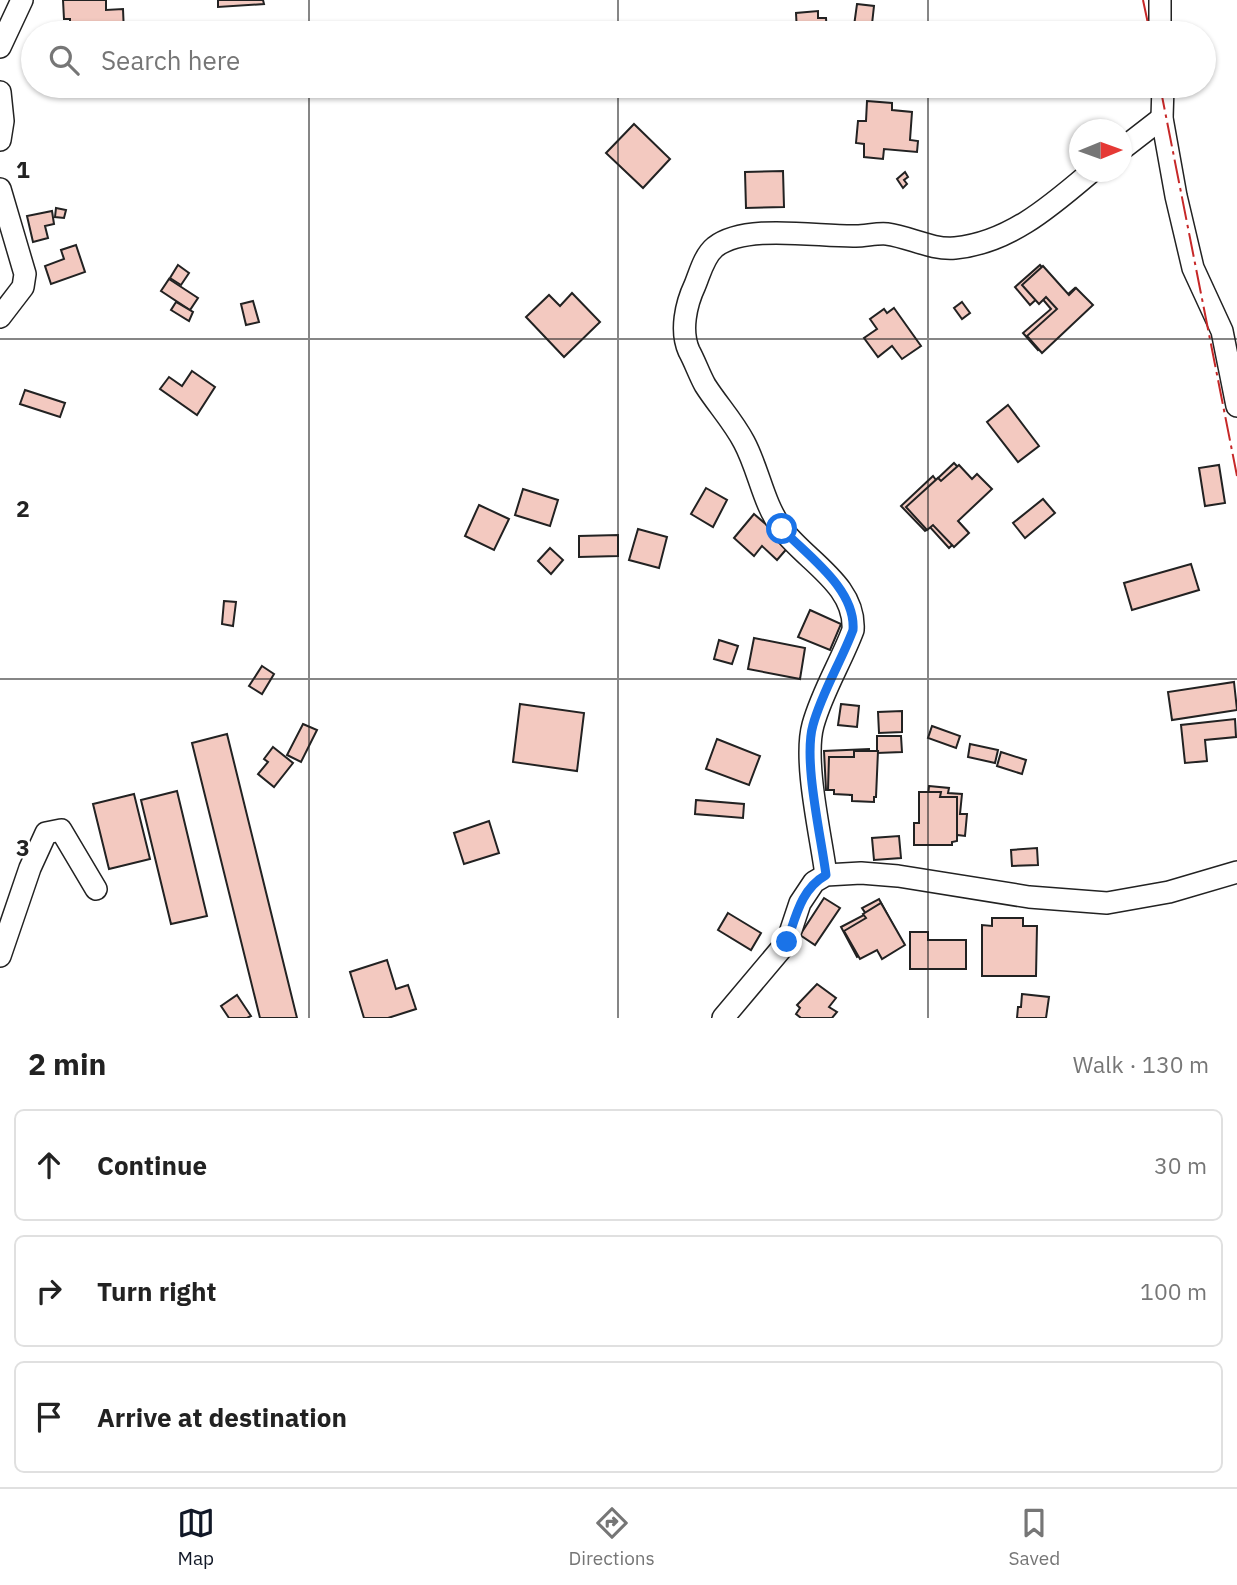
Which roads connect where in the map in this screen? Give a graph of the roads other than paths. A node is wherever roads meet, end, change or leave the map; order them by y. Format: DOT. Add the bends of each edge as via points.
graph roads {
  1 [pos="22,0"];
  2 [pos="1160,0"];
  3 [pos="1160,21"];
  4 [pos="0,47"];
  5 [pos="0,92"];
  6 [pos="1163,98"];
  7 [pos="1162,118"];
  8 [pos="0,140"];
  9 [pos="1132,141"];
  10 [pos="1079,182"];
  11 [pos="0,189"];
  12 [pos="0,317"];
  13 [pos="1237,406"];
  14 [pos="1237,872"];
  15 [pos="826,875"];
  16 [pos="96,889"];
  17 [pos="0,956"];
  18 [pos="723,1018"];
  1 -- 4 [label="street"];
  2 -- 3 [label="street"];
  5 -- 8 [label="street" via="4,121"];
  6 -- 7 [label="street"];
  7 -- 9 [label="street"];
  7 -- 13 [label="street" via="1194,268 1222,331"];
  10 -- 15 [label="street" via="1002,237 956,248 885,233 751,234 715,247 690,295 684,326 686,345 706,386 745,443 762,492 782,529 834,582 854,616 853,630 813,726 810,745"];
  11 -- 12 [label="street" via="25,274 23,287"];
  14 -- 15 [label="street" via="1169,892 1107,902 1029,897 898,876"];
  15 -- 18 [label="street" via="814,882 800,903 787,942"];
  16 -- 17 [label="street" via="61,830 46,833"];
}
